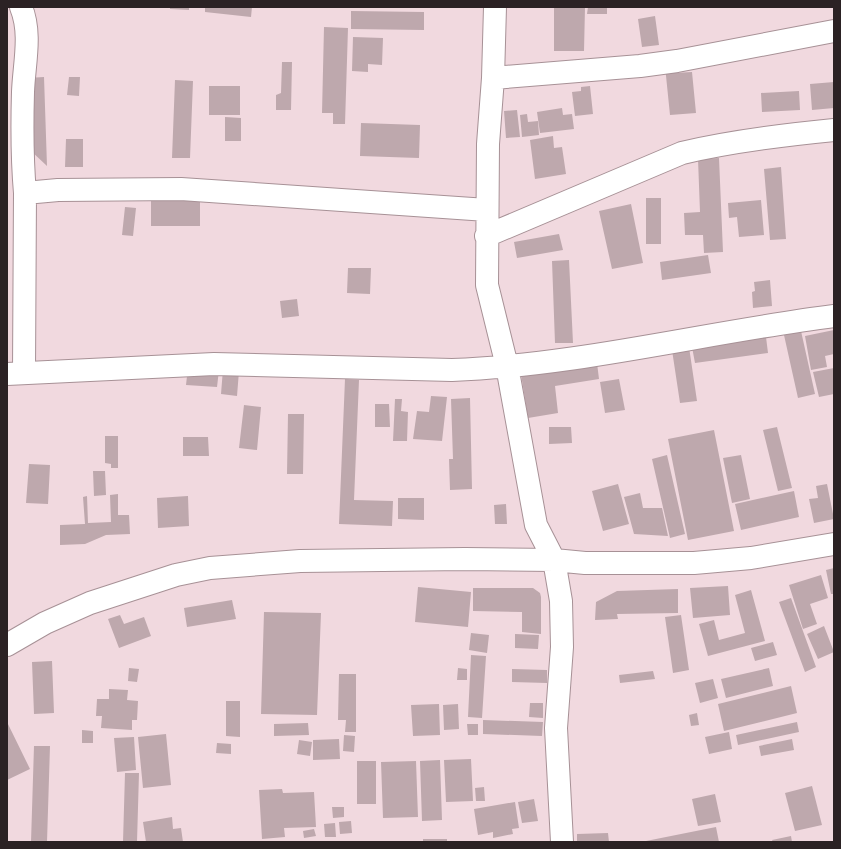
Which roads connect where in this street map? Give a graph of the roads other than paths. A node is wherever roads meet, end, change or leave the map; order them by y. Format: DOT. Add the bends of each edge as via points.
graph roads {
  1 [pos="21,7"];
  2 [pos="495,7"];
  3 [pos="834,31"];
  4 [pos="493,78"];
  5 [pos="834,130"];
  6 [pos="25,193"];
  7 [pos="487,210"];
  8 [pos="486,236"];
  9 [pos="834,316"];
  10 [pos="507,366"];
  11 [pos="15,373"];
  12 [pos="834,544"];
  13 [pos="554,560"];
  14 [pos="7,645"];
  15 [pos="562,842"];
  1 -- 6 [label="street" via="27,31 22,146"];
  2 -- 4 [label="street"];
  3 -- 4 [label="street" via="677,61"];
  4 -- 7 [label="street"];
  5 -- 8 [label="street" via="774,136 682,153"];
  6 -- 7 [label="street" via="181,189"];
  6 -- 11 [label="street"];
  7 -- 8 [label="street"];
  8 -- 10 [label="street" via="487,285"];
  9 -- 10 [label="street"];
  10 -- 11 [label="street" via="452,370 214,364"];
  10 -- 13 [label="street" via="536,525"];
  12 -- 13 [label="street" via="751,558 694,563 585,563"];
  13 -- 14 [label="street" via="300,561 210,568 176,575 90,603 46,623"];
  13 -- 15 [label="street" via="562,631 556,728"];
}
